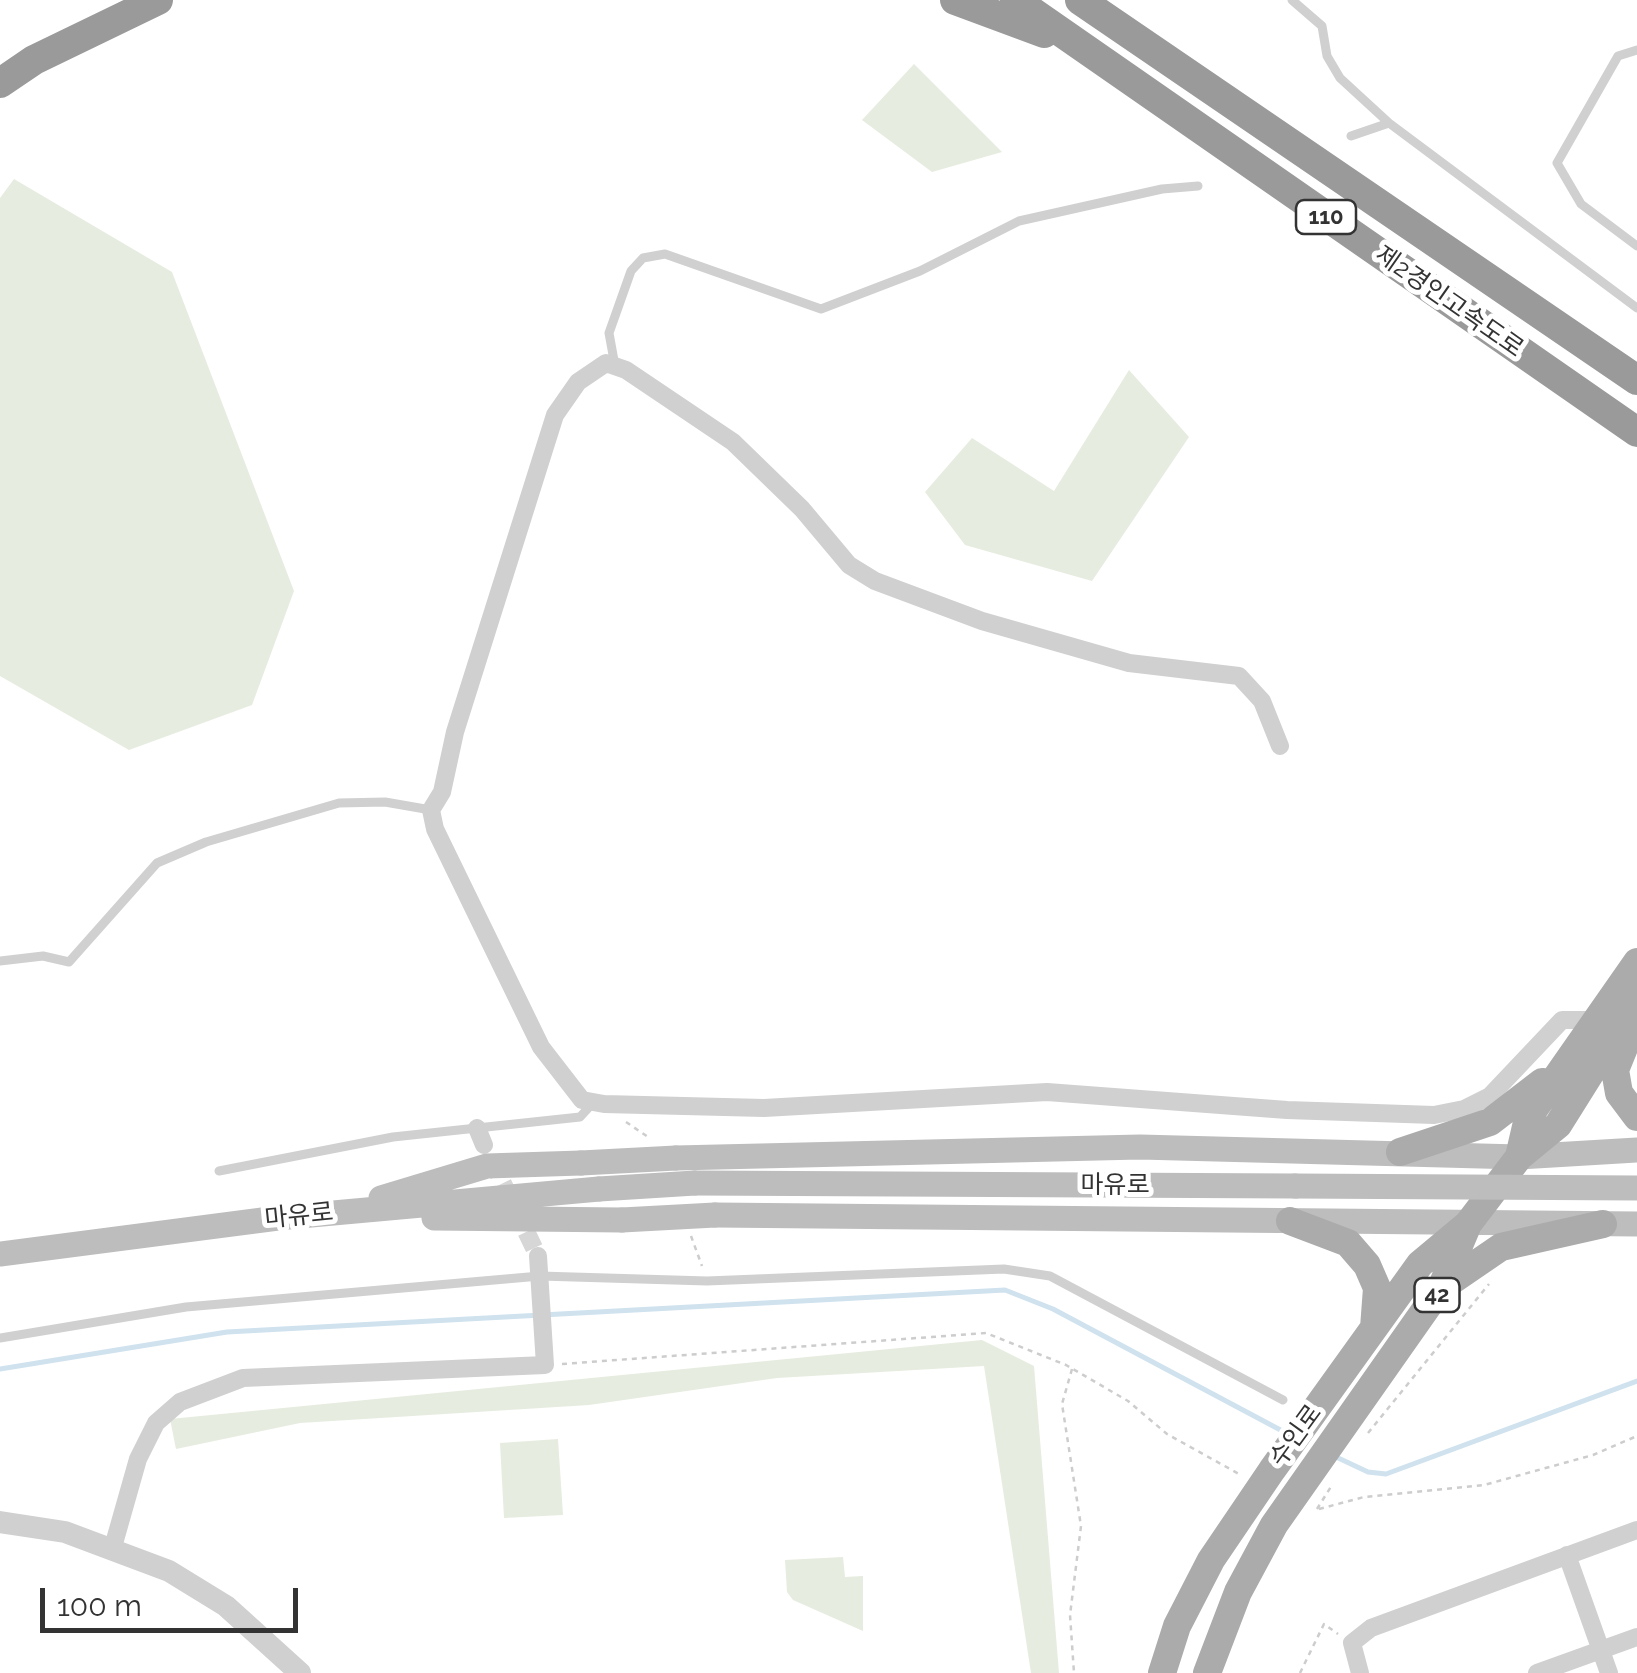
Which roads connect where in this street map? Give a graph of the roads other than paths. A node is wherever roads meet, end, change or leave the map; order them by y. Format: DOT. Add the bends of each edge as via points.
graph roads {
  1 [pos="158,0"];
  2 [pos="1015,0"];
  3 [pos="1080,0"];
  4 [pos="1101,0"];
  5 [pos="1292,0"];
  6 [pos="968,4"];
  7 [pos="1080,46"];
  8 [pos="1152,49"];
  9 [pos="1637,50"];
  10 [pos="0,82"];
  11 [pos="1389,123"];
  12 [pos="1351,136"];
  13 [pos="1198,186"];
  14 [pos="1637,246"];
  15 [pos="1637,308"];
  16 [pos="615,366"];
  17 [pos="1637,380"];
  18 [pos="1637,432"];
  19 [pos="1280,746"];
  20 [pos="430,810"];
  21 [pos="0,961"];
  22 [pos="1637,962"];
  23 [pos="1637,999"];
  24 [pos="1637,1015"];
  25 [pos="1597,1020"];
  26 [pos="1567,1062"];
  27 [pos="594,1102"];
  28 [pos="1637,1118"];
  29 [pos="1637,1150"];
  30 [pos="1400,1152"];
  31 [pos="1519,1157"];
  32 [pos="218,1171"];
  33 [pos="1637,1188"];
  34 [pos="331,1213"];
  35 [pos="1290,1221"];
  36 [pos="1468,1224"];
  37 [pos="1603,1224"];
  38 [pos="1637,1224"];
  39 [pos="0,1254"];
  40 [pos="540,1272"];
  41 [pos="1442,1286"];
  42 [pos="1374,1328"];
  43 [pos="0,1338"];
  44 [pos="1283,1400"];
  45 [pos="0,1522"];
  46 [pos="1637,1530"];
  47 [pos="113,1546"];
  48 [pos="1567,1555"];
  49 [pos="1637,1637"];
  50 [pos="1601,1650"];
  51 [pos="300,1673"];
  52 [pos="1162,1673"];
  53 [pos="1207,1673"];
  54 [pos="1360,1673"];
  55 [pos="1537,1673"];
  56 [pos="1609,1673"];
  1 -- 10 [label="highway"];
  2 -- 7 [label="highway, 제2경인고속도로 / 110"];
  3 -- 8 [label="highway, 제2경인고속도로 / 110"];
  4 -- 8 [label="highway"];
  5 -- 11 [label="lane" via="1322,26 1326,56 1340,78"];
  6 -- 7 [label="highway"];
  7 -- 18 [label="highway, 제2경인고속도로 / 110"];
  8 -- 17 [label="highway, 제2경인고속도로 / 110"];
  9 -- 14 [label="lane" via="1618,56 1557,163 1581,204"];
  11 -- 12 [label="lane"];
  11 -- 15 [label="lane"];
  13 -- 16 [label="lane" via="1019,221 920,271 821,309 665,254 643,258 631,271 609,334"];
  16 -- 19 [label="street" via="733,442 802,508 848,565 875,581 1129,663 1239,676 1262,701"];
  16 -- 20 [label="street" via="606,363 578,382 556,415 442,792"];
  20 -- 21 [label="lane" via="339,803 206,842 157,864 69,962 43,956"];
  20 -- 27 [label="street" via="541,1047 571,1089"];
  22 -- 25 [label="main road, 수인로 / 42"];
  23 -- 31 [label="main road, 수인로 / 42" via="1558,1125"];
  24 -- 28 [label="main road" via="1615,1070 1619,1093"];
  25 -- 26 [label="main road, 수인로 / 42"];
  25 -- 27 [label="street" via="1562,1020 1490,1096 1434,1115 1047,1092 764,1108"];
  26 -- 30 [label="main road" via="1490,1122"];
  26 -- 31 [label="main road, 수인로 / 42" via="1528,1118"];
  27 -- 32 [label="lane" via="580,1117 481,1137 393,1136"];
  29 -- 31 [label="main road"];
  30 -- 31 [label="main road"];
  30 -- 34 [label="main road, bridge" via="1140,1146 488,1166"];
  31 -- 36 [label="main road, 수인로 / 42"];
  33 -- 34 [label="main road, 마유로, bridge" via="695,1183"];
  34 -- 35 [label="main road, bridge" via="538,1222 715,1215"];
  34 -- 39 [label="main road, 마유로"];
  35 -- 36 [label="main road"];
  35 -- 42 [label="main road" via="1348,1242 1367,1265 1377,1288"];
  36 -- 37 [label="main road"];
  36 -- 41 [label="main road, 수인로 / 42"];
  36 -- 42 [label="main road, 수인로 / 42" via="1420,1264"];
  37 -- 38 [label="main road"];
  37 -- 41 [label="main road" via="1501,1246"];
  40 -- 43 [label="lane" via="186,1307"];
  40 -- 44 [label="lane" via="707,1280 1004,1270 1050,1276"];
  40 -- 47 [label="street" via="545,1356 243,1378 180,1402 156,1423 138,1459"];
  41 -- 53 [label="main road, 수인로 / 42" via="1345,1427 1314,1490 1274,1525 1238,1592"];
  42 -- 52 [label="main road, 수인로 / 42" via="1211,1560"];
  45 -- 47 [label="street"];
  46 -- 48 [label="street"];
  47 -- 51 [label="street" via="226,1606"];
  48 -- 50 [label="street"];
  48 -- 54 [label="street" via="1386,1621 1352,1643"];
  49 -- 50 [label="street"];
  50 -- 55 [label="street"];
  50 -- 56 [label="street"];
}
